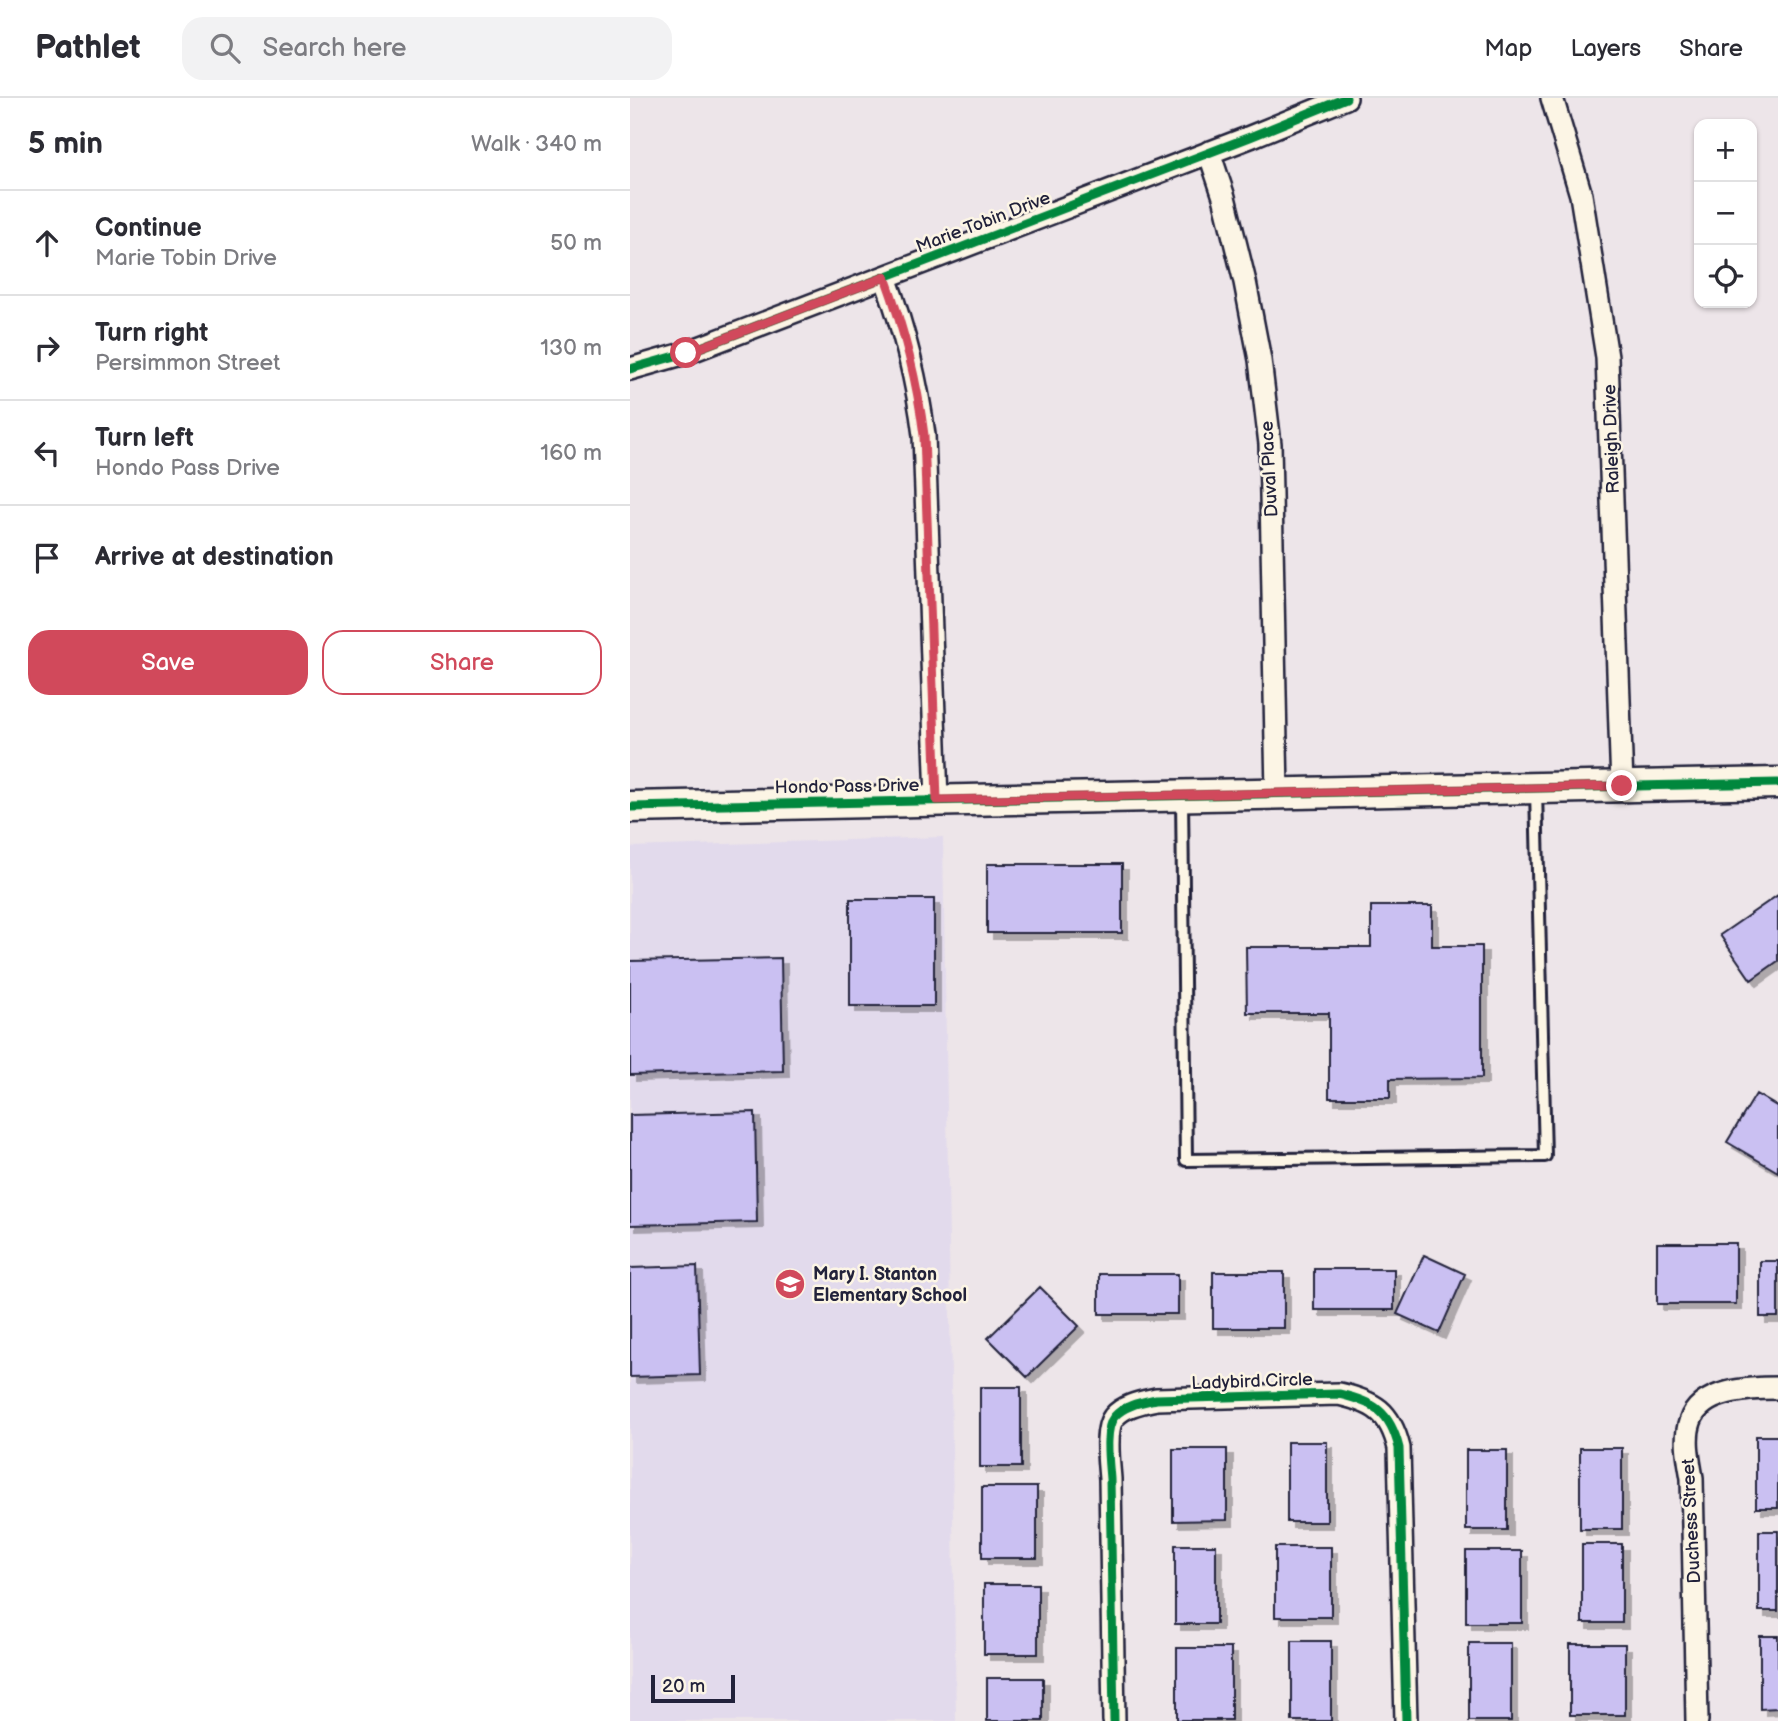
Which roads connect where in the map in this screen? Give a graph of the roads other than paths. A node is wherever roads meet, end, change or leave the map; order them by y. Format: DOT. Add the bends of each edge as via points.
graph roads {
  1 [pos="1346,98"];
  2 [pos="1552,98"];
  3 [pos="1209,152"];
  4 [pos="885,277"];
  5 [pos="630,369"];
  6 [pos="1778,783"];
  7 [pos="1622,786"];
  8 [pos="1536,787"];
  9 [pos="1277,793"];
  10 [pos="1182,795"];
  11 [pos="937,800"];
  12 [pos="630,807"];
  13 [pos="1778,1388"];
  14 [pos="1114,1721"];
  15 [pos="1406,1721"];
  16 [pos="1697,1721"];
  1 -- 3 [label="street, Marie Tobin Drive"];
  2 -- 7 [label="street, Raleigh Drive" via="1581,195 1607,357"];
  3 -- 4 [label="street, Marie Tobin Drive"];
  3 -- 9 [label="street, Duval Place" via="1245,282 1270,444"];
  4 -- 5 [label="street, Marie Tobin Drive" via="686,353"];
  4 -- 11 [label="street" via="918,387 924,435"];
  6 -- 7 [label="main road, Hondo Pass Drive"];
  7 -- 8 [label="main road, Hondo Pass Drive"];
  8 -- 9 [label="main road, Hondo Pass Drive"];
  8 -- 10 [label="lane" via="1545,1156 1186,1160"];
  9 -- 10 [label="main road, Hondo Pass Drive"];
  10 -- 11 [label="main road, Hondo Pass Drive"];
  11 -- 12 [label="main road, Hondo Pass Drive"];
  13 -- 16 [label="street, Duchess Street" via="1743,1388 1712,1399 1690,1422"];
  14 -- 15 [label="street, Ladybird Circle" via="1107,1452 1114,1416 1156,1399 1339,1394 1361,1399 1385,1413 1399,1448"];
}
